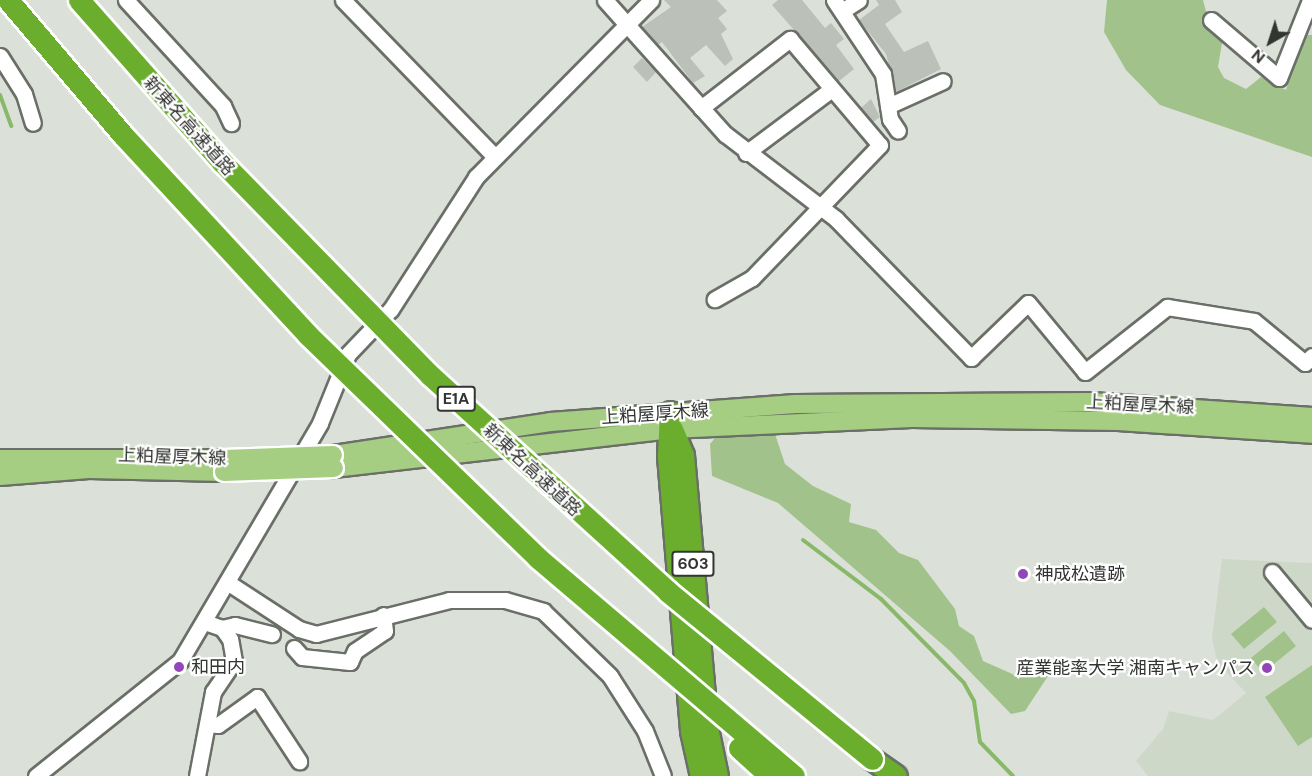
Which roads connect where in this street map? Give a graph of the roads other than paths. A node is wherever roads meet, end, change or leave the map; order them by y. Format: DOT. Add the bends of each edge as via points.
graph roads {
  1 [pos="8,0"];
  2 [pos="79,0"];
  3 [pos="126,0"];
  4 [pos="344,0"];
  5 [pos="605,0"];
  6 [pos="651,0"];
  7 [pos="859,0"];
  8 [pos="1310,0"];
  9 [pos="838,5"];
  10 [pos="1211,20"];
  11 [pos="627,26"];
  12 [pos="0,56"];
  13 [pos="943,81"];
  14 [pos="832,89"];
  15 [pos="888,106"];
  16 [pos="701,108"];
  17 [pos="33,123"];
  18 [pos="231,123"];
  19 [pos="898,131"];
  20 [pos="747,153"];
  21 [pos="495,156"];
  22 [pos="820,206"];
  23 [pos="715,299"];
  24 [pos="1312,356"];
  25 [pos="1312,417"];
  26 [pos="1218,418"];
  27 [pos="670,420"];
  28 [pos="1312,434"];
  29 [pos="0,459"];
  30 [pos="224,466"];
  31 [pos="0,476"];
  32 [pos="538,558"];
  33 [pos="1272,572"];
  34 [pos="227,582"];
  35 [pos="383,615"];
  36 [pos="1312,620"];
  37 [pos="205,622"];
  38 [pos="222,628"];
  39 [pos="272,634"];
  40 [pos="294,648"];
  41 [pos="694,673"];
  42 [pos="208,724"];
  43 [pos="299,760"];
  44 [pos="36,776"];
  45 [pos="197,776"];
  46 [pos="663,776"];
  47 [pos="701,776"];
  48 [pos="717,776"];
  49 [pos="770,776"];
  50 [pos="794,776"];
  51 [pos="894,776"];
  1 -- 32 [label="highway, bridge" via="123,135 308,335"];
  2 -- 51 [label="highway, 新東名高速道路 / E1A, bridge" via="222,162 430,375 667,591"];
  3 -- 18 [label="street" via="223,106"];
  4 -- 21 [label="street"];
  5 -- 11 [label="street"];
  6 -- 11 [label="street"];
  7 -- 9 [label="street"];
  8 -- 10 [label="street" via="1279,78 1256,64"];
  9 -- 15 [label="street" via="883,74"];
  11 -- 16 [label="street"];
  11 -- 21 [label="street"];
  12 -- 17 [label="street" via="24,94"];
  13 -- 15 [label="street"];
  14 -- 16 [label="street" via="790,39"];
  14 -- 20 [label="street"];
  14 -- 22 [label="street" via="879,145"];
  15 -- 19 [label="street"];
  16 -- 20 [label="street"];
  20 -- 22 [label="street"];
  21 -- 34 [label="street" via="390,309 348,354 320,423"];
  22 -- 23 [label="street" via="752,278"];
  22 -- 24 [label="street" via="891,270 971,358 1028,303 1085,372 1167,307 1254,321 1305,363"];
  25 -- 26 [label="main road, 上粕屋厚木線"];
  26 -- 27 [label="main road, 上粕屋厚木線"];
  26 -- 28 [label="main road, 上粕屋厚木線"];
  27 -- 30 [label="main road, 上粕屋厚木線, bridge" via="550,422 334,462"];
  27 -- 41 [label="highway, 603"];
  29 -- 30 [label="main road, 上粕屋厚木線"];
  30 -- 31 [label="main road, 上粕屋厚木線" via="88,469"];
  32 -- 49 [label="highway, bridge"];
  32 -- 50 [label="highway, bridge"];
  33 -- 36 [label="street"];
  34 -- 35 [label="street" via="306,633"];
  34 -- 37 [label="street"];
  35 -- 40 [label="street" via="386,631 355,651 350,662 302,657"];
  35 -- 46 [label="street" via="450,600 505,600 543,611 610,676 645,731"];
  37 -- 38 [label="street"];
  37 -- 44 [label="street" via="166,676 113,711"];
  38 -- 39 [label="street" via="235,625"];
  38 -- 42 [label="street" via="234,661 213,692"];
  41 -- 47 [label="highway, 603"];
  41 -- 48 [label="highway, 603"];
  42 -- 43 [label="street" via="218,725 257,698"];
  42 -- 45 [label="street"];
}
